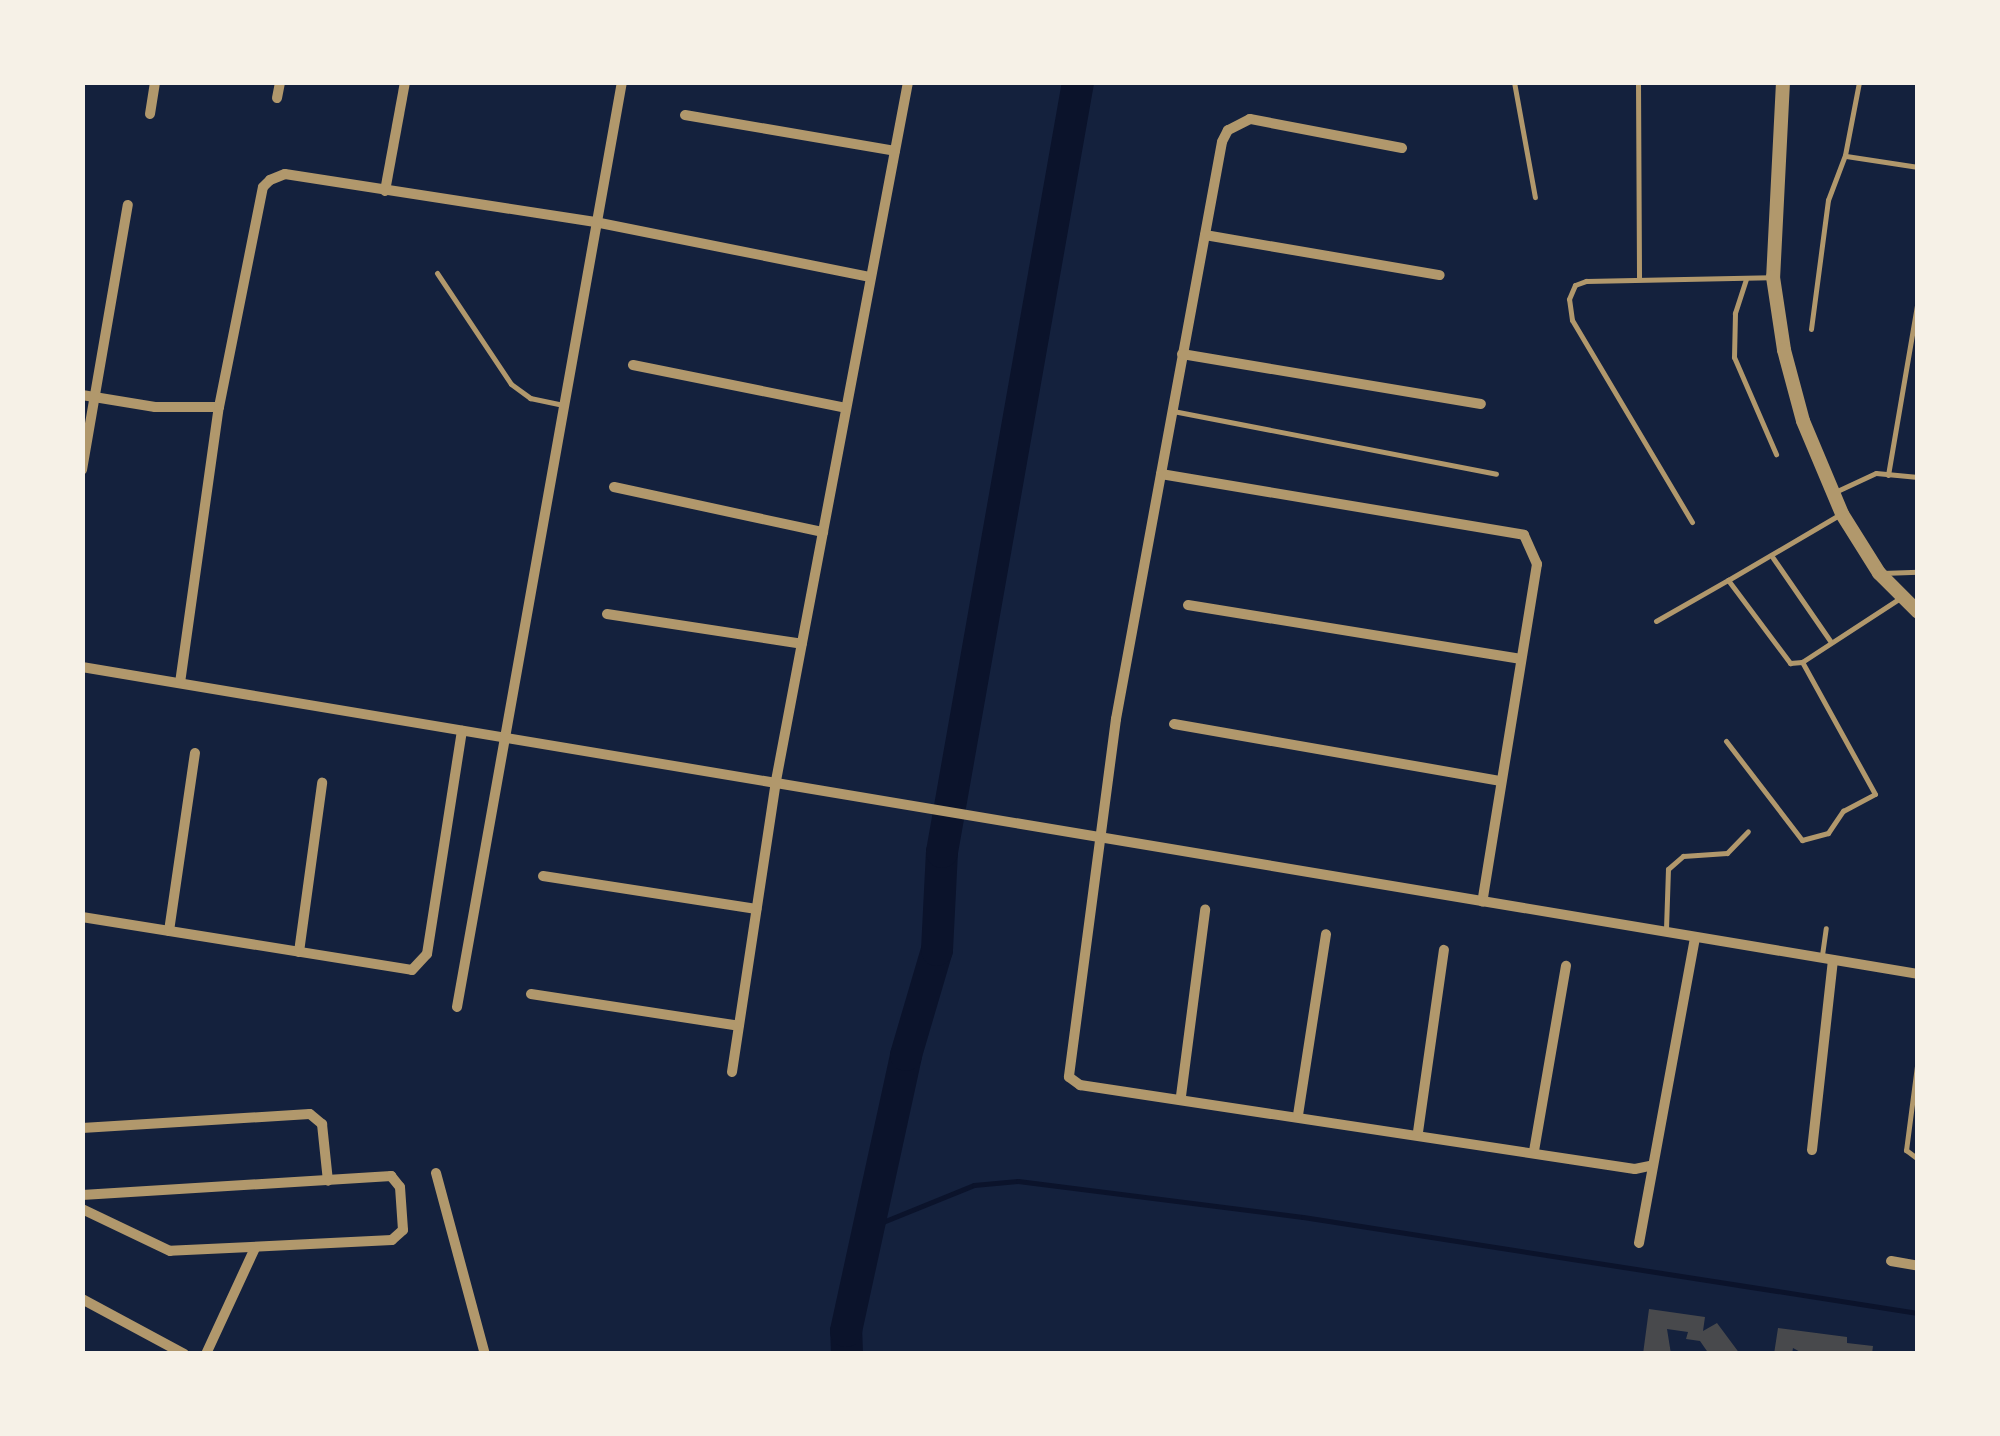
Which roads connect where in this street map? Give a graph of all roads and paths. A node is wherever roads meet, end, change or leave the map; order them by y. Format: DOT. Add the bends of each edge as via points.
graph roads {
  1 [pos="155,82"];
  2 [pos="280,82"];
  3 [pos="404,82"];
  4 [pos="622,82"];
  5 [pos="908,82"];
  6 [pos="1514,82"];
  7 [pos="1638,82"];
  8 [pos="1782,82"];
  9 [pos="1859,82"];
  10 [pos="278,98"];
  11 [pos="150,114"];
  12 [pos="684,115"];
  13 [pos="1402,148"];
  14 [pos="895,152"];
  15 [pos="1845,156"];
  16 [pos="1918,167"];
  17 [pos="386,191"];
  18 [pos="1535,197"];
  19 [pos="128,206"];
  20 [pos="596,222"];
  21 [pos="1205,236"];
  22 [pos="437,273"];
  23 [pos="1440,275"];
  24 [pos="1773,277"];
  25 [pos="871,278"];
  26 [pos="1746,279"];
  27 [pos="1638,280"];
  28 [pos="1918,300"];
  29 [pos="1811,329"];
  30 [pos="1182,354"];
  31 [pos="632,365"];
  32 [pos="82,395"];
  33 [pos="96,397"];
  34 [pos="1482,404"];
  35 [pos="563,406"];
  36 [pos="219,407"];
  37 [pos="846,408"];
  38 [pos="1173,411"];
  39 [pos="1776,454"];
  40 [pos="82,470"];
  41 [pos="1161,474"];
  42 [pos="1496,474"];
  43 [pos="1888,475"];
  44 [pos="1918,477"];
  45 [pos="614,486"];
  46 [pos="1832,494"];
  47 [pos="1842,514"];
  48 [pos="1692,522"];
  49 [pos="823,532"];
  50 [pos="1773,558"];
  51 [pos="1918,572"];
  52 [pos="1879,573"];
  53 [pos="1728,580"];
  54 [pos="1900,598"];
  55 [pos="1188,605"];
  56 [pos="1918,612"];
  57 [pos="607,614"];
  58 [pos="1656,620"];
  59 [pos="1831,642"];
  60 [pos="802,644"];
  61 [pos="1520,659"];
  62 [pos="1802,662"];
  63 [pos="82,667"];
  64 [pos="180,683"];
  65 [pos="1174,724"];
  66 [pos="462,731"];
  67 [pos="504,738"];
  68 [pos="1726,741"];
  69 [pos="195,753"];
  70 [pos="1501,780"];
  71 [pos="322,782"];
  72 [pos="775,786"];
  73 [pos="1748,830"];
  74 [pos="1097,839"];
  75 [pos="543,876"];
  76 [pos="1482,902"];
  77 [pos="756,909"];
  78 [pos="1205,910"];
  79 [pos="82,917"];
  80 [pos="1826,928"];
  81 [pos="169,931"];
  82 [pos="1666,932"];
  83 [pos="1326,934"];
  84 [pos="1695,937"];
  85 [pos="1444,950"];
  86 [pos="300,952"];
  87 [pos="1828,959"];
  88 [pos="1566,966"];
  89 [pos="1917,970"];
  90 [pos="531,994"];
  91 [pos="458,1007"];
  92 [pos="739,1026"];
  93 [pos="1918,1058"];
  94 [pos="732,1072"];
  95 [pos="1181,1096"];
  96 [pos="1914,1111"];
  97 [pos="1298,1115"];
  98 [pos="82,1128"];
  99 [pos="1418,1132"];
  100 [pos="1812,1150"];
  101 [pos="1534,1151"];
  102 [pos="1918,1159"];
  103 [pos="1649,1166"];
  104 [pos="436,1173"];
  105 [pos="328,1181"];
  106 [pos="82,1195"];
  107 [pos="82,1209"];
  108 [pos="1639,1243"];
  109 [pos="256,1248"];
  110 [pos="1891,1261"];
  111 [pos="1918,1266"];
  112 [pos="82,1299"];
  113 [pos="184,1354"];
  114 [pos="206,1354"];
  115 [pos="485,1354"];
  1 -- 11 [label="street"];
  2 -- 10 [label="street"];
  3 -- 17 [label="street"];
  4 -- 20 [label="street"];
  5 -- 14 [label="street"];
  6 -- 18 [label="lane"];
  7 -- 27 [label="lane"];
  8 -- 24 [label="street"];
  9 -- 15 [label="lane"];
  12 -- 14 [label="street"];
  13 -- 21 [label="street" via="1237,123 1222,142"];
  14 -- 25 [label="street"];
  15 -- 16 [label="lane"];
  15 -- 29 [label="lane" via="1828,200"];
  17 -- 20 [label="street"];
  17 -- 36 [label="street" via="285,174 264,187"];
  19 -- 33 [label="street"];
  20 -- 25 [label="street"];
  20 -- 35 [label="street"];
  21 -- 23 [label="street"];
  21 -- 30 [label="street"];
  22 -- 35 [label="lane" via="511,384 530,398"];
  24 -- 26 [label="lane"];
  24 -- 46 [label="street" via="1803,422"];
  25 -- 37 [label="street"];
  26 -- 27 [label="lane"];
  26 -- 39 [label="lane" via="1734,314 1734,357"];
  27 -- 48 [label="lane" via="1575,285 1572,320"];
  28 -- 43 [label="lane"];
  30 -- 34 [label="street"];
  30 -- 38 [label="street"];
  31 -- 37 [label="street"];
  32 -- 33 [label="street"];
  33 -- 36 [label="street" via="155,407"];
  33 -- 40 [label="street"];
  35 -- 67 [label="street"];
  36 -- 64 [label="street"];
  37 -- 49 [label="street"];
  38 -- 41 [label="street"];
  38 -- 42 [label="lane"];
  41 -- 61 [label="street" via="1524,536 1537,564"];
  41 -- 74 [label="street"];
  43 -- 44 [label="lane"];
  43 -- 46 [label="lane" via="1876,473"];
  45 -- 49 [label="street"];
  46 -- 47 [label="street"];
  47 -- 50 [label="lane"];
  47 -- 52 [label="street"];
  49 -- 60 [label="street"];
  50 -- 53 [label="lane"];
  50 -- 59 [label="lane"];
  51 -- 52 [label="lane"];
  52 -- 54 [label="street"];
  53 -- 58 [label="lane"];
  53 -- 62 [label="lane" via="1790,662"];
  54 -- 56 [label="street"];
  54 -- 59 [label="lane"];
  55 -- 61 [label="street"];
  57 -- 60 [label="street"];
  59 -- 62 [label="lane"];
  60 -- 72 [label="street"];
  61 -- 70 [label="street"];
  62 -- 68 [label="lane" via="1876,794 1843,810 1828,833 1802,840"];
  63 -- 64 [label="street"];
  64 -- 66 [label="street"];
  65 -- 70 [label="street"];
  66 -- 67 [label="street"];
  66 -- 86 [label="street" via="422,963 412,970"];
  67 -- 72 [label="street"];
  67 -- 91 [label="street"];
  69 -- 81 [label="street"];
  70 -- 76 [label="street"];
  71 -- 86 [label="street"];
  72 -- 74 [label="street"];
  72 -- 77 [label="street"];
  73 -- 82 [label="lane" via="1727,854 1683,856 1668,869"];
  74 -- 76 [label="street"];
  74 -- 95 [label="street" via="1070,1077 1080,1085"];
  75 -- 77 [label="street"];
  76 -- 82 [label="street"];
  77 -- 92 [label="street"];
  78 -- 95 [label="street"];
  79 -- 81 [label="street"];
  80 -- 87 [label="lane"];
  81 -- 86 [label="street"];
  82 -- 84 [label="street"];
  83 -- 97 [label="street"];
  84 -- 87 [label="street"];
  84 -- 103 [label="street" via="1658,1154"];
  85 -- 99 [label="street"];
  87 -- 89 [label="street"];
  87 -- 100 [label="street"];
  88 -- 101 [label="street"];
  90 -- 92 [label="street"];
  92 -- 94 [label="street"];
  93 -- 96 [label="lane"];
  95 -- 97 [label="street"];
  96 -- 102 [label="lane" via="1906,1150"];
  97 -- 99 [label="street"];
  98 -- 105 [label="street" via="310,1114 322,1124"];
  99 -- 101 [label="street"];
  101 -- 103 [label="street"];
  103 -- 108 [label="street"];
  104 -- 115 [label="street"];
  105 -- 106 [label="street"];
  105 -- 109 [label="street" via="398,1180 398,1237"];
  107 -- 109 [label="street" via="158,1250"];
  109 -- 114 [label="street"];
  110 -- 111 [label="street"];
  112 -- 113 [label="street"];
}
